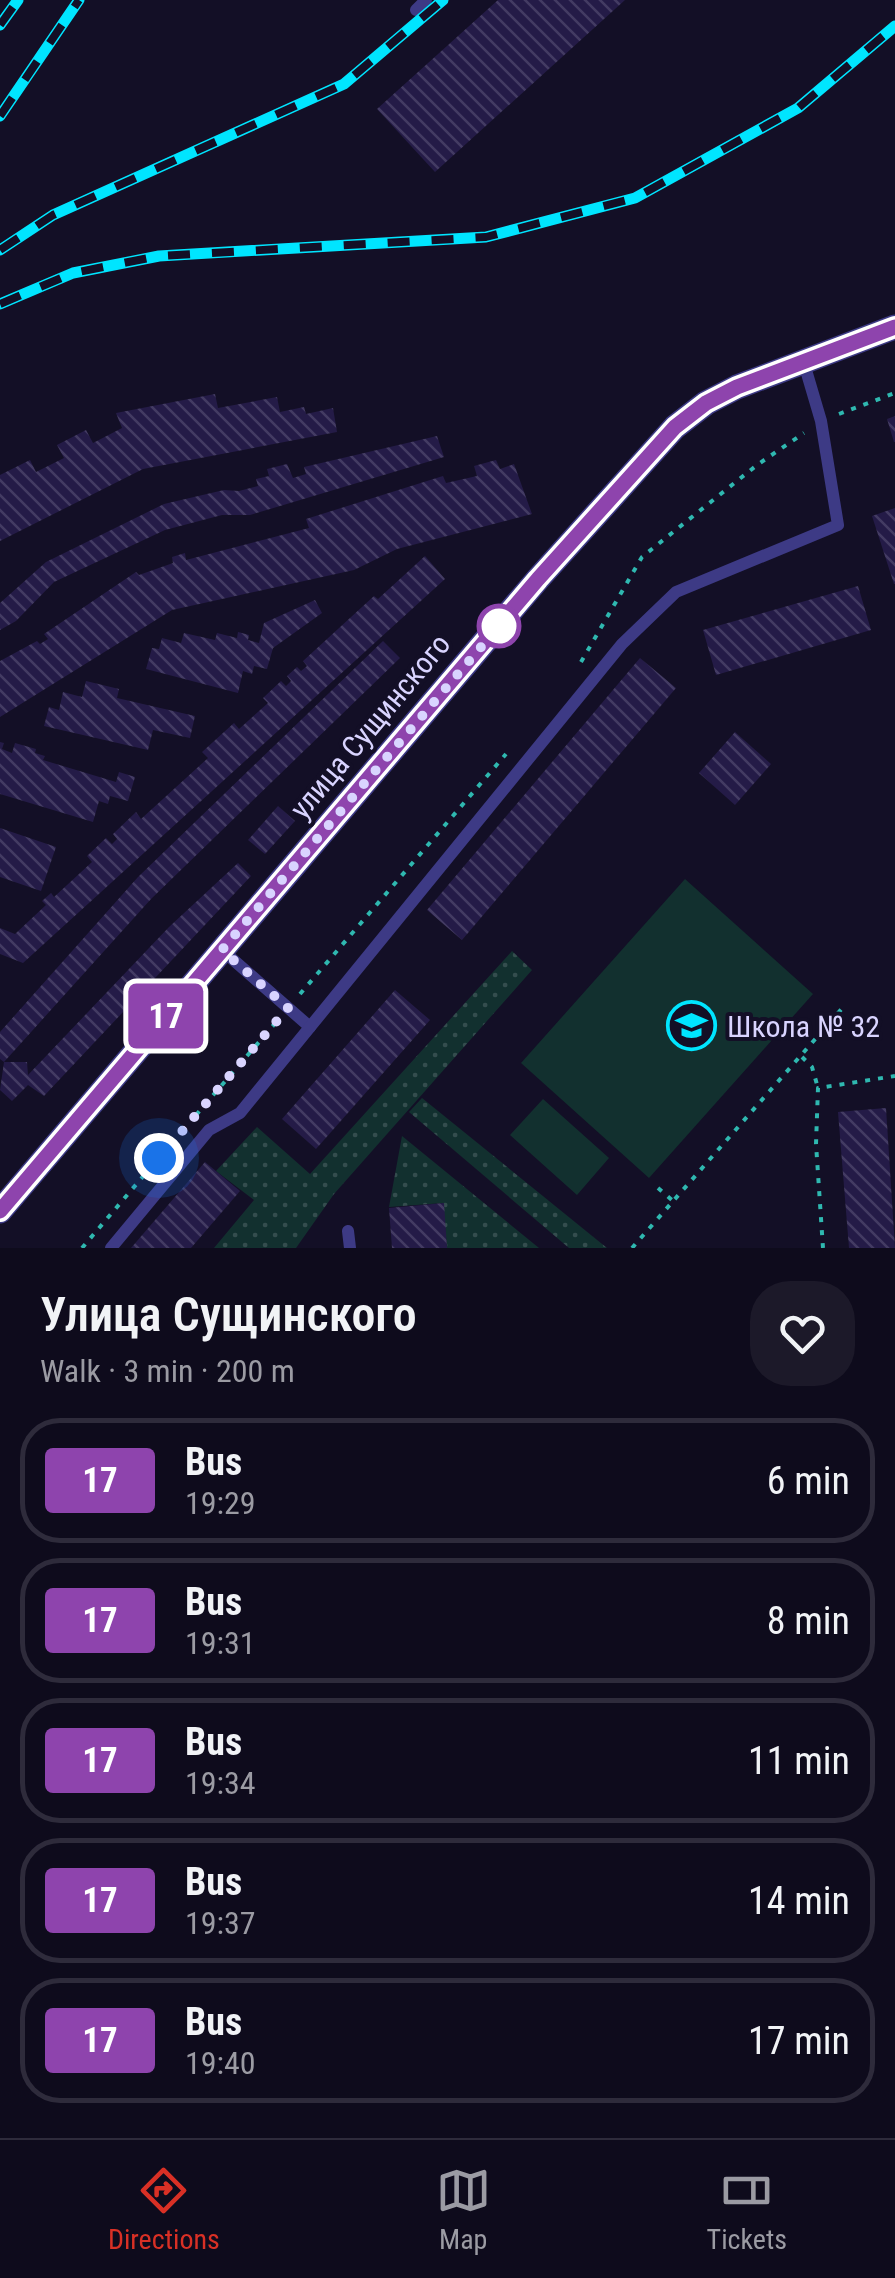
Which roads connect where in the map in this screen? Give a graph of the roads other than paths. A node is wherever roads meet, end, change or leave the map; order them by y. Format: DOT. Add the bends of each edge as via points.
graph roads {
  1 [pos="895,327"];
  2 [pos="803,360"];
  3 [pos="222,950"];
  4 [pos="310,1027"];
  5 [pos="0,1211"];
  6 [pos="348,1231"];
  7 [pos="111,1248"];
  8 [pos="350,1248"];
  1 -- 2 [label="street, улица Сущинского"];
  2 -- 3 [label="street, улица Сущинского" via="706,403 675,427"];
  2 -- 4 [label="lane" via="838,525 676,592 622,644"];
  3 -- 4 [label="lane"];
  3 -- 5 [label="street, улица Сущинского"];
  4 -- 7 [label="lane" via="240,1113 209,1130"];
  6 -- 8 [label="lane"];
}
